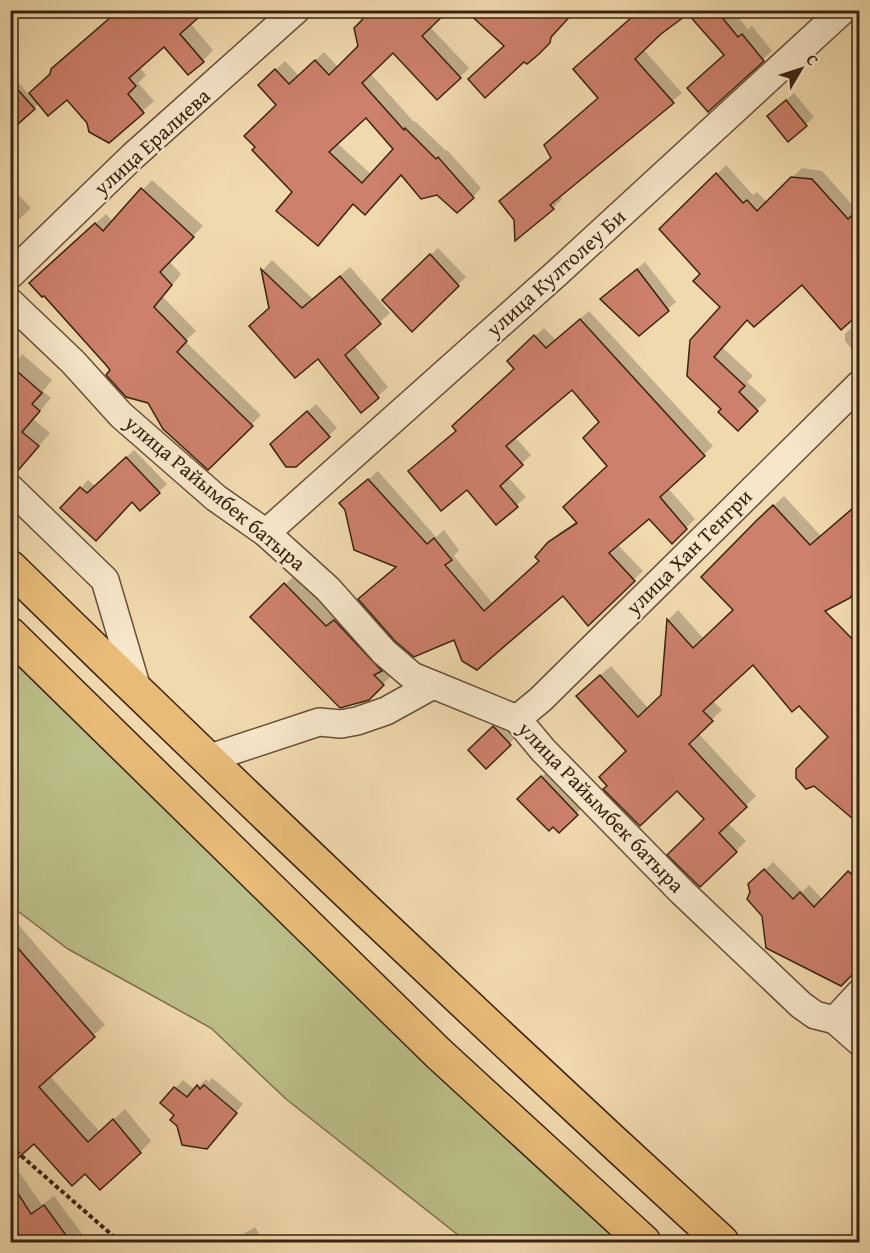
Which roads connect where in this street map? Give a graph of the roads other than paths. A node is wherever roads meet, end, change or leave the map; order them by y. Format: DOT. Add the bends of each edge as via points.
graph roads {
  1 [pos="297,10"];
  2 [pos="843,10"];
  3 [pos="10,275"];
  4 [pos="10,302"];
  5 [pos="860,384"];
  6 [pos="10,488"];
  7 [pos="266,533"];
  8 [pos="10,567"];
  9 [pos="10,634"];
  10 [pos="433,685"];
  11 [pos="138,692"];
  12 [pos="517,719"];
  13 [pos="207,759"];
  14 [pos="860,993"];
  15 [pos="835,1020"];
  16 [pos="860,1042"];
  17 [pos="644,1242"];
  18 [pos="722,1242"];
  1 -- 3 [label="street, улица Ералиева" via="134,156"];
  2 -- 7 [label="street, улица Култолеу Би"];
  4 -- 7 [label="street, улица Райымбек батыра" via="174,463"];
  5 -- 12 [label="street, улица Хан Тенгри"];
  6 -- 11 [label="street" via="105,580"];
  7 -- 10 [label="street, улица Райымбек батыра" via="327,589 384,652 412,676"];
  8 -- 11 [label="highway"];
  9 -- 17 [label="highway" via="438,1053"];
  10 -- 12 [label="street, улица Райымбек батыра"];
  10 -- 13 [label="street" via="386,711 357,721 319,722"];
  11 -- 13 [label="highway"];
  12 -- 15 [label="street, улица Райымбек батыра" via="682,892 793,997 815,1015"];
  13 -- 18 [label="highway" via="496,1035"];
  14 -- 15 [label="street"];
  15 -- 16 [label="street, улица Райымбек батыра"];
}
